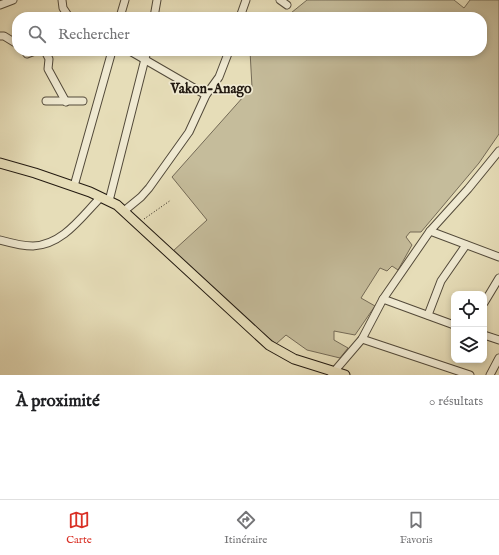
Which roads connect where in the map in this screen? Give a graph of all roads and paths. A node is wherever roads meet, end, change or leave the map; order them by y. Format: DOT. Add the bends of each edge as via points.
graph roads {
  1 [pos="13,0"];
  2 [pos="62,0"];
  3 [pos="125,0"];
  4 [pos="157,0"];
  5 [pos="246,0"];
  6 [pos="280,0"];
  7 [pos="0,5"];
  8 [pos="287,5"];
  9 [pos="66,12"];
  10 [pos="121,12"];
  11 [pos="155,12"];
  12 [pos="242,12"];
  13 [pos="0,36"];
  14 [pos="12,41"];
  15 [pos="48,56"];
  16 [pos="111,56"];
  17 [pos="138,56"];
  18 [pos="146,56"];
  19 [pos="227,56"];
  20 [pos="145,60"];
  21 [pos="206,95"];
  22 [pos="46,101"];
  23 [pos="83,101"];
  24 [pos="66,102"];
  25 [pos="499,151"];
  26 [pos="0,162"];
  27 [pos="74,186"];
  28 [pos="105,199"];
  29 [pos="171,200"];
  30 [pos="124,211"];
  31 [pos="137,225"];
  32 [pos="430,231"];
  33 [pos="0,240"];
  34 [pos="466,245"];
  35 [pos="499,257"];
  36 [pos="499,278"];
  37 [pos="487,298"];
  38 [pos="384,299"];
  39 [pos="428,315"];
  40 [pos="451,324"];
  41 [pos="487,336"];
  42 [pos="362,339"];
  43 [pos="499,340"];
  44 [pos="499,358"];
  45 [pos="332,373"];
  46 [pos="346,375"];
  47 [pos="470,375"];
  48 [pos="490,375"];
  1 -- 7 [label="street"];
  2 -- 9 [label="street"];
  3 -- 10 [label="street"];
  4 -- 11 [label="street"];
  5 -- 12 [label="street"];
  6 -- 8 [label="street"];
  13 -- 14 [label="street"];
  15 -- 24 [label="street" via="48,69"];
  16 -- 27 [label="street"];
  17 -- 20 [label="street"];
  18 -- 20 [label="street"];
  19 -- 21 [label="street" via="219,77"];
  20 -- 21 [label="street"];
  20 -- 28 [label="street"];
  21 -- 30 [label="street" via="189,132 170,160 141,197"];
  22 -- 24 [label="street"];
  23 -- 24 [label="street"];
  25 -- 32 [label="street"];
  26 -- 27 [label="main road"];
  27 -- 28 [label="main road"];
  28 -- 30 [label="main road"];
  28 -- 33 [label="street" via="64,235 49,243 34,246"];
  29 -- 31 [label="path"];
  30 -- 31 [label="main road"];
  31 -- 45 [label="main road" via="269,345 294,359"];
  32 -- 34 [label="street"];
  32 -- 38 [label="street"];
  34 -- 35 [label="street"];
  34 -- 39 [label="street" via="441,280"];
  36 -- 37 [label="street"];
  38 -- 39 [label="street"];
  38 -- 42 [label="street"];
  39 -- 40 [label="street"];
  41 -- 43 [label="street"];
  42 -- 45 [label="street"];
  42 -- 47 [label="street"];
  44 -- 48 [label="street"];
  45 -- 46 [label="main road"];
}
